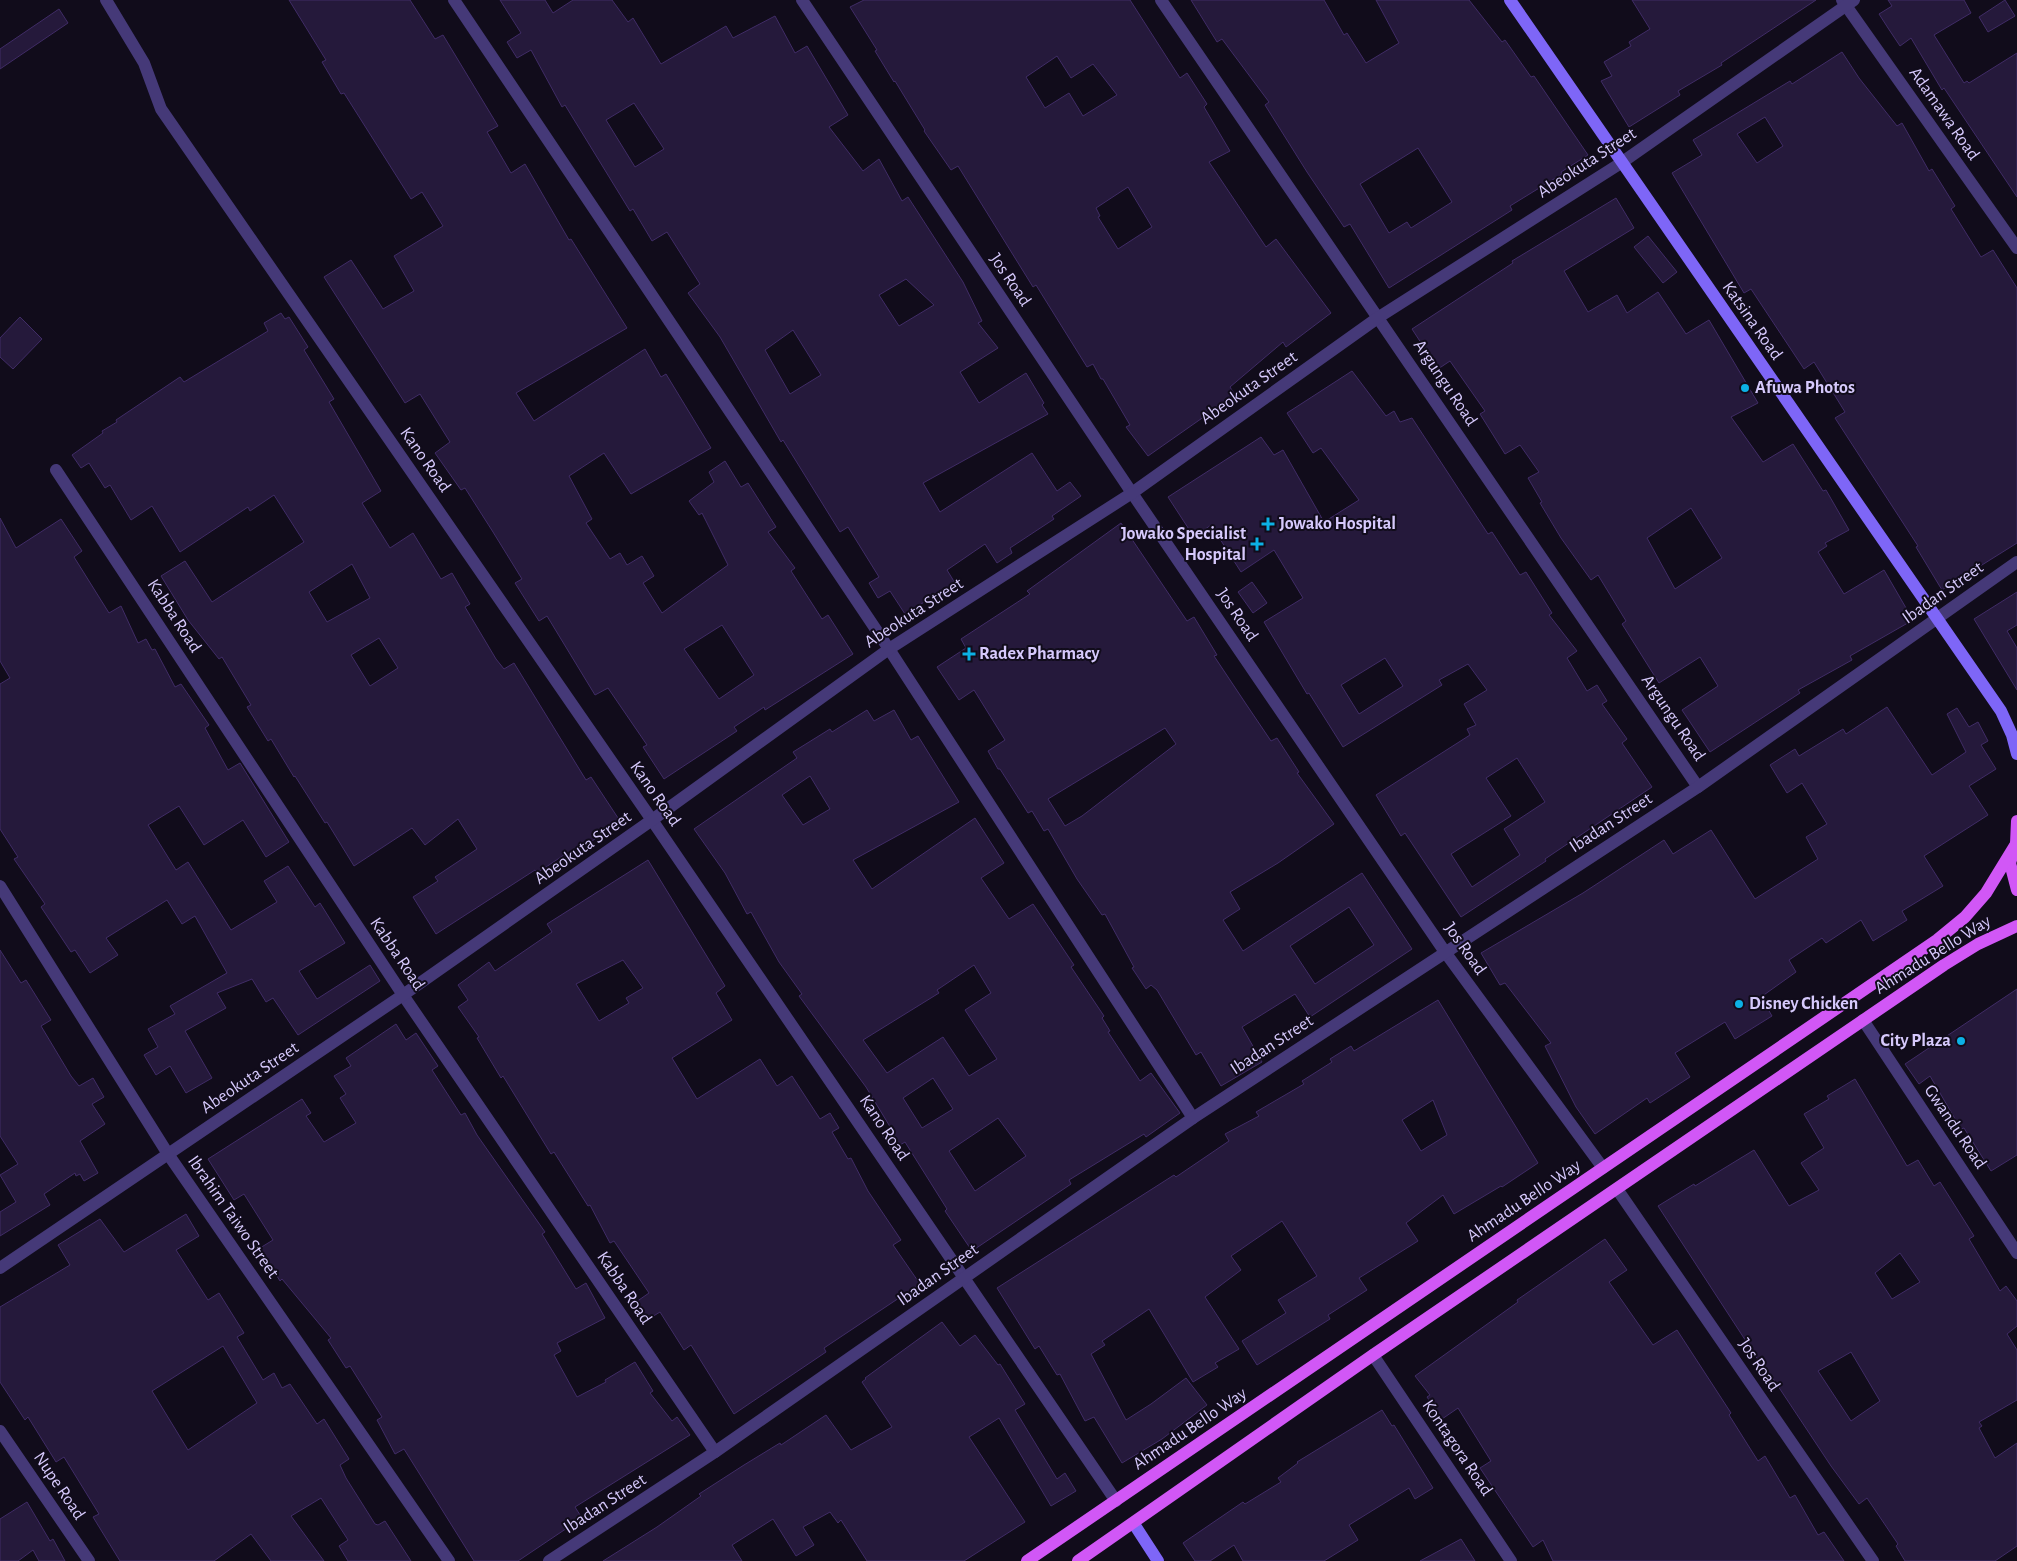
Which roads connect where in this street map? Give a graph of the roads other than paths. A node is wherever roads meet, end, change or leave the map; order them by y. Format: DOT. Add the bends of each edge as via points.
graph roads {
  1 [pos="106,0"];
  2 [pos="454,0"];
  3 [pos="802,0"];
  4 [pos="1161,0"];
  5 [pos="1510,0"];
  6 [pos="1847,2"];
  7 [pos="1621,163"];
  8 [pos="2017,248"];
  9 [pos="1379,317"];
  10 [pos="56,470"];
  11 [pos="1132,493"];
  12 [pos="2017,562"];
  13 [pos="1938,618"];
  14 [pos="889,649"];
  15 [pos="2001,711"];
  16 [pos="2017,728"];
  17 [pos="2017,754"];
  18 [pos="1698,787"];
  19 [pos="652,820"];
  20 [pos="2017,821"];
  21 [pos="2016,844"];
  22 [pos="0,886"];
  23 [pos="2017,890"];
  24 [pos="2017,926"];
  25 [pos="1445,952"];
  26 [pos="403,996"];
  27 [pos="1863,1020"];
  28 [pos="1193,1118"];
  29 [pos="168,1154"];
  30 [pos="1603,1168"];
  31 [pos="1617,1188"];
  32 [pos="2017,1253"];
  33 [pos="0,1268"];
  34 [pos="965,1278"];
  35 [pos="1373,1355"];
  36 [pos="0,1431"];
  37 [pos="715,1452"];
  38 [pos="1116,1501"];
  39 [pos="1134,1524"];
  40 [pos="89,1561"];
  41 [pos="449,1561"];
  42 [pos="549,1561"];
  43 [pos="1027,1561"];
  44 [pos="1078,1561"];
  45 [pos="1158,1561"];
  46 [pos="1511,1561"];
  47 [pos="1873,1561"];
  1 -- 19 [label="street, Kano Road" via="144,63 161,109"];
  2 -- 14 [label="street"];
  3 -- 11 [label="street, Jos Road"];
  4 -- 9 [label="street, Argungu Road"];
  5 -- 7 [label="street, Katsina Road"];
  6 -- 7 [label="street, Abeokuta Street"];
  6 -- 8 [label="street, Adamawa Road"];
  7 -- 9 [label="street, Abeokuta Street"];
  7 -- 13 [label="street, Katsina Road"];
  9 -- 11 [label="street, Abeokuta Street"];
  9 -- 18 [label="street, Argungu Road"];
  10 -- 26 [label="street, Kabba Road"];
  11 -- 14 [label="street, Abeokuta Street"];
  11 -- 25 [label="street, Jos Road"];
  12 -- 13 [label="street, Ibadan Street"];
  13 -- 15 [label="street, Katsina Road"];
  13 -- 18 [label="street, Ibadan Street"];
  14 -- 19 [label="street, Abeokuta Street"];
  14 -- 28 [label="street"];
  15 -- 16 [label="street, Katsina Road"];
  15 -- 17 [label="street, Katsina Road"];
  18 -- 25 [label="street, Ibadan Street"];
  19 -- 26 [label="street, Abeokuta Street"];
  19 -- 34 [label="street, Kano Road"];
  20 -- 21 [label="main road"];
  21 -- 23 [label="main road" via="2010,863"];
  21 -- 30 [label="main road, Ahmadu Bello Way" via="1986,893 1965,917 1937,940"];
  22 -- 29 [label="street, Ibrahim Taiwo Street"];
  24 -- 27 [label="main road, Ahmadu Bello Way" via="1978,944"];
  25 -- 28 [label="street, Ibadan Street"];
  25 -- 30 [label="street, Jos Road"];
  26 -- 29 [label="street, Abeokuta Street"];
  26 -- 37 [label="street, Kabba Road"];
  27 -- 31 [label="main road, Ahmadu Bello Way"];
  27 -- 32 [label="street, Gwandu Road"];
  28 -- 34 [label="street, Ibadan Street"];
  29 -- 33 [label="street, Abeokuta Street"];
  29 -- 41 [label="street, Ibrahim Taiwo Street"];
  30 -- 38 [label="main road, Ahmadu Bello Way"];
  31 -- 35 [label="main road, Ahmadu Bello Way"];
  31 -- 47 [label="street, Jos Road"];
  34 -- 37 [label="street, Ibadan Street"];
  34 -- 38 [label="street, Kano Road"];
  35 -- 39 [label="main road, Ahmadu Bello Way"];
  35 -- 46 [label="street, Kontagora Road"];
  36 -- 40 [label="street, Nupe Road"];
  37 -- 42 [label="street, Ibadan Street"];
  38 -- 43 [label="main road, Ahmadu Bello Way"];
  39 -- 44 [label="main road, Ahmadu Bello Way"];
  39 -- 45 [label="street"];
}
